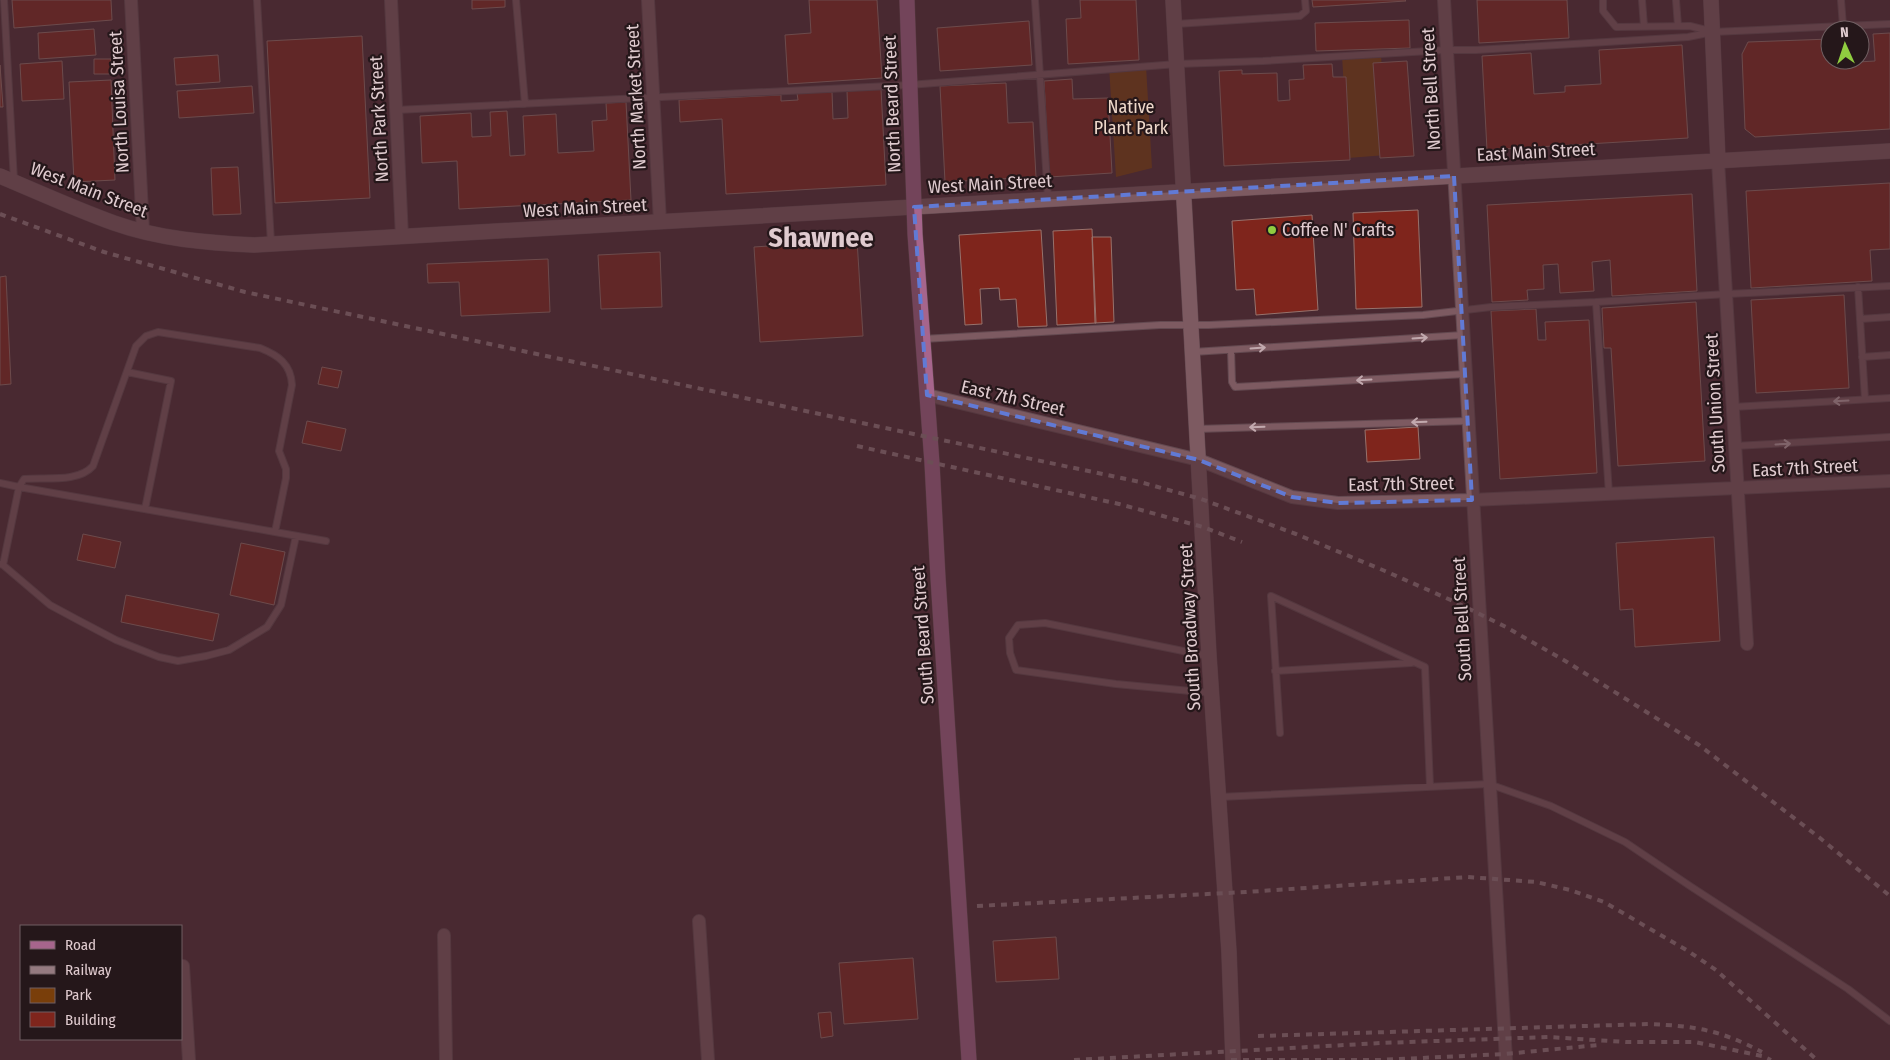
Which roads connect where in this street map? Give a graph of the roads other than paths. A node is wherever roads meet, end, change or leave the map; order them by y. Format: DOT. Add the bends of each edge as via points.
graph roads {
  1 [pos="4,0"];
  2 [pos="131,0"];
  3 [pos="257,0"];
  4 [pos="391,0"];
  5 [pos="516,0"];
  6 [pos="648,0"];
  7 [pos="907,0"];
  8 [pos="1036,0"];
  9 [pos="1173,0"];
  10 [pos="1305,0"];
  11 [pos="1444,0"];
  12 [pos="1603,0"];
  13 [pos="1642,0"];
  14 [pos="1676,0"];
  15 [pos="1711,0"];
  16 [pos="1841,0"];
  17 [pos="1843,20"];
  18 [pos="1174,24"];
  19 [pos="1890,24"];
  20 [pos="1870,25"];
  21 [pos="1644,26"];
  22 [pos="1678,26"];
  23 [pos="1820,27"];
  24 [pos="1713,32"];
  25 [pos="1446,50"];
  26 [pos="1177,64"];
  27 [pos="1040,74"];
  28 [pos="909,85"];
  29 [pos="653,97"];
  30 [pos="525,104"];
  31 [pos="396,110"];
  32 [pos="1890,151"];
  33 [pos="1718,160"];
  34 [pos="0,176"];
  35 [pos="1454,176"];
  36 [pos="14,182"];
  37 [pos="1184,192"];
  38 [pos="1048,199"];
  39 [pos="914,207"];
  40 [pos="660,222"];
  41 [pos="143,231"];
  42 [pos="402,237"];
  43 [pos="271,245"];
  44 [pos="1890,286"];
  45 [pos="1858,287"];
  46 [pos="1726,294"];
  47 [pos="1596,302"];
  48 [pos="1462,310"];
  49 [pos="1890,317"];
  50 [pos="1860,319"];
  51 [pos="1192,325"];
  52 [pos="1463,335"];
  53 [pos="922,339"];
  54 [pos="1231,350"];
  55 [pos="1192,352"];
  56 [pos="1890,355"];
  57 [pos="1862,357"];
  58 [pos="127,372"];
  59 [pos="1465,374"];
  60 [pos="927,395"];
  61 [pos="1890,398"];
  62 [pos="1865,399"];
  63 [pos="1733,407"];
  64 [pos="1468,420"];
  65 [pos="1197,429"];
  66 [pos="1890,437"];
  67 [pos="1734,446"];
  68 [pos="1199,460"];
  69 [pos="1890,481"];
  70 [pos="0,483"];
  71 [pos="19,487"];
  72 [pos="1737,488"];
  73 [pos="1609,494"];
  74 [pos="1472,500"];
  75 [pos="145,509"];
  76 [pos="275,532"];
  77 [pos="296,536"];
  78 [pos="326,541"];
  79 [pos="1,565"];
  80 [pos="1747,644"];
  81 [pos="1210,656"];
  82 [pos="1414,662"];
  83 [pos="1276,671"];
  84 [pos="1212,693"];
  85 [pos="1280,733"];
  86 [pos="1489,784"];
  87 [pos="1430,786"];
  88 [pos="1218,797"];
  89 [pos="698,921"];
  90 [pos="444,935"];
  91 [pos="183,966"];
  92 [pos="1890,1021"];
  93 [pos="189,1060"];
  94 [pos="446,1060"];
  95 [pos="708,1060"];
  96 [pos="969,1060"];
  97 [pos="1233,1060"];
  98 [pos="1506,1060"];
  1 -- 36 [label="lane"];
  2 -- 41 [label="street, North Louisa Street"];
  3 -- 43 [label="lane"];
  4 -- 31 [label="street, North Park Street"];
  5 -- 30 [label="lane"];
  6 -- 29 [label="street, North Market Street"];
  7 -- 28 [label="main road, North Beard Street"];
  8 -- 27 [label="lane"];
  9 -- 18 [label="street, South Broadway Street"];
  10 -- 18 [label="lane" via="1306,11 1300,16"];
  11 -- 25 [label="street, North Bell Street"];
  12 -- 21 [label="lane" via="1603,12 1616,27"];
  13 -- 21 [label="lane"];
  14 -- 22 [label="lane"];
  15 -- 24 [label="street"];
  16 -- 17 [label="lane"];
  18 -- 26 [label="street, South Broadway Street"];
  19 -- 20 [label="lane"];
  21 -- 22 [label="lane"];
  22 -- 24 [label="lane"];
  23 -- 24 [label="lane"];
  24 -- 25 [label="lane" via="1688,37"];
  24 -- 33 [label="street"];
  25 -- 26 [label="lane"];
  25 -- 35 [label="street, North Bell Street"];
  26 -- 27 [label="lane"];
  26 -- 37 [label="street, South Broadway Street"];
  27 -- 28 [label="lane"];
  27 -- 38 [label="lane"];
  28 -- 29 [label="lane"];
  28 -- 39 [label="main road, North Beard Street"];
  29 -- 30 [label="lane"];
  29 -- 40 [label="street, North Market Street"];
  30 -- 31 [label="lane"];
  31 -- 42 [label="street, North Park Street"];
  32 -- 33 [label="street, East Main Street"];
  33 -- 35 [label="street, East Main Street"];
  33 -- 46 [label="street, South Union Street"];
  34 -- 36 [label="street, West Main Street"];
  35 -- 37 [label="street, East Main Street"];
  35 -- 48 [label="street, South Bell Street"];
  36 -- 41 [label="street, West Main Street" via="114,223"];
  37 -- 38 [label="street, West Main Street"];
  37 -- 51 [label="street, South Broadway Street"];
  38 -- 39 [label="street, West Main Street"];
  39 -- 40 [label="street, West Main Street"];
  39 -- 53 [label="main road, South Beard Street"];
  40 -- 42 [label="street, West Main Street"];
  41 -- 43 [label="street, West Main Street" via="193,241"];
  42 -- 43 [label="street, West Main Street"];
  44 -- 45 [label="lane"];
  45 -- 46 [label="lane"];
  45 -- 50 [label="lane"];
  46 -- 47 [label="lane"];
  46 -- 63 [label="street, South Union Street"];
  47 -- 48 [label="lane"];
  47 -- 73 [label="lane"];
  48 -- 51 [label="lane"];
  48 -- 52 [label="street, South Bell Street"];
  49 -- 50 [label="lane"];
  50 -- 57 [label="lane"];
  51 -- 53 [label="lane"];
  51 -- 55 [label="street, South Broadway Street"];
  54 -- 52 [label="lane, one-way"];
  52 -- 59 [label="street, South Bell Street"];
  53 -- 60 [label="main road, South Beard Street"];
  54 -- 55 [label="lane"];
  59 -- 54 [label="lane, one-way" via="1235,387"];
  55 -- 65 [label="street, South Broadway Street"];
  56 -- 57 [label="lane"];
  57 -- 62 [label="lane"];
  58 -- 71 [label="lane" via="93,466 87,472 74,476 24,479"];
  58 -- 75 [label="lane" via="171,381"];
  58 -- 76 [label="lane" via="136,346 146,336 158,332 260,348 276,354 292,376 292,385 279,451 286,478"];
  59 -- 64 [label="street, South Bell Street"];
  60 -- 68 [label="street, East 7th Street"];
  60 -- 96 [label="main road, South Beard Street"];
  61 -- 62 [label="lane"];
  62 -- 63 [label="lane, one-way"];
  63 -- 67 [label="street, South Union Street"];
  64 -- 65 [label="lane, one-way"];
  64 -- 74 [label="street, South Bell Street"];
  65 -- 68 [label="street, South Broadway Street"];
  67 -- 66 [label="lane, one-way"];
  67 -- 72 [label="street, South Union Street"];
  68 -- 74 [label="street, East 7th Street" via="1292,497 1338,503"];
  68 -- 81 [label="street, South Broadway Street"];
  69 -- 72 [label="street, East 7th Street"];
  70 -- 71 [label="lane"];
  71 -- 75 [label="lane"];
  71 -- 79 [label="lane"];
  72 -- 73 [label="street, East 7th Street"];
  72 -- 80 [label="street, South Union Street"];
  73 -- 74 [label="street, East 7th Street"];
  74 -- 86 [label="street, South Bell Street"];
  75 -- 76 [label="lane"];
  76 -- 77 [label="lane"];
  77 -- 78 [label="lane"];
  77 -- 79 [label="lane" via="281,605 267,627 229,650 178,661 116,640 69,616 50,605"];
  81 -- 84 [label="street, South Broadway Street"];
  81 -- 84 [label="lane" via="1045,623 1018,624 1010,638 1010,653 1016,670"];
  82 -- 83 [label="lane"];
  82 -- 83 [label="lane" via="1271,596"];
  82 -- 87 [label="lane" via="1425,667"];
  83 -- 85 [label="lane"];
  84 -- 88 [label="street, South Broadway Street"];
  86 -- 87 [label="lane"];
  86 -- 92 [label="lane" via="1551,806 1625,842 1848,989"];
  86 -- 98 [label="street, South Bell Street"];
  87 -- 88 [label="lane"];
  88 -- 97 [label="street, South Broadway Street"];
  89 -- 95 [label="street"];
  90 -- 94 [label="street"];
  91 -- 93 [label="street"];
}
